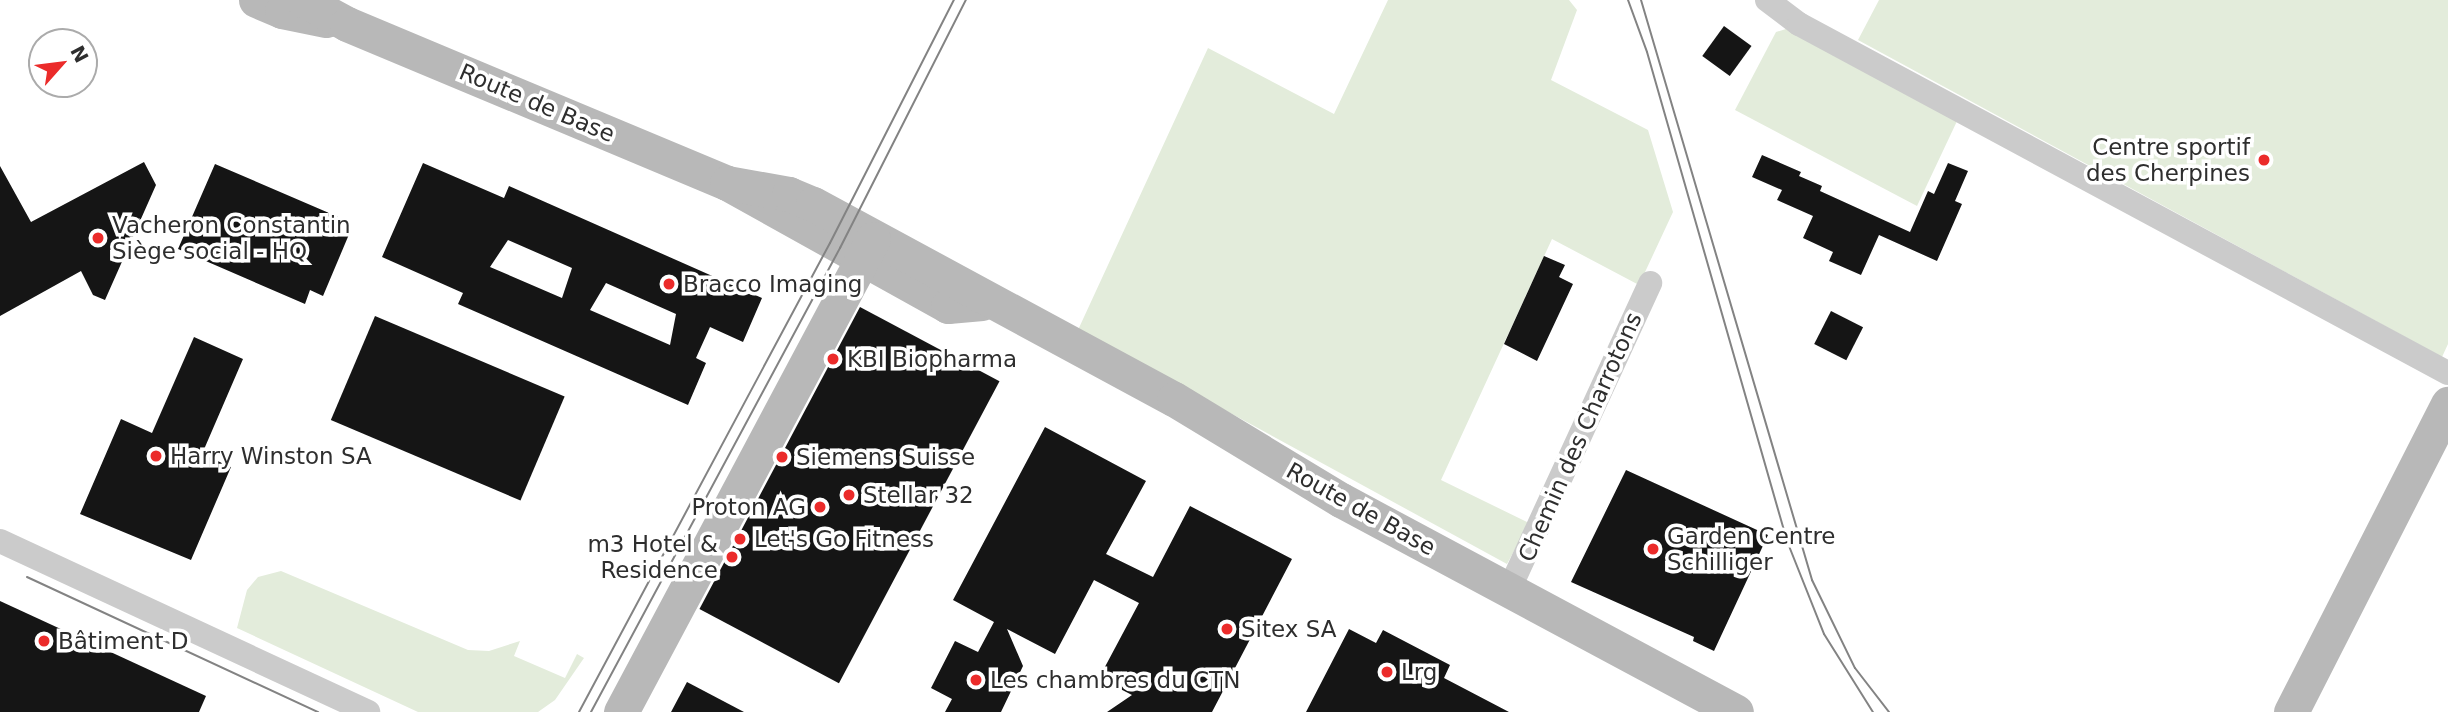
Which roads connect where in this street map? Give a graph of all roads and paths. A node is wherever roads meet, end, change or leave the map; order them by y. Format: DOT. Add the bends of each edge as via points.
graph roads {
  1 [pos="256,0"];
  2 [pos="303,0"];
  3 [pos="1775,2"];
  4 [pos="347,24"];
  5 [pos="868,248"];
  6 [pos="1650,283"];
  7 [pos="2448,373"];
  8 [pos="2448,404"];
  9 [pos="0,541"];
  10 [pos="1509,590"];
  11 [pos="368,712"];
  12 [pos="621,712"];
  13 [pos="1736,712"];
  14 [pos="2291,712"];
  1 -- 4 [label="street, Route de Base" via="282,11"];
  2 -- 4 [label="street, Route de Base"];
  3 -- 7 [label="street" via="1799,24"];
  4 -- 5 [label="street, Route de Base" via="727,183"];
  5 -- 10 [label="street, Route de Base" via="948,306 988,302 1174,399 1307,481"];
  5 -- 12 [label="street"];
  6 -- 10 [label="street, Chemin des Charrotons"];
  8 -- 14 [label="street"];
  9 -- 11 [label="street"];
  10 -- 13 [label="street, Route de Base"];
}
